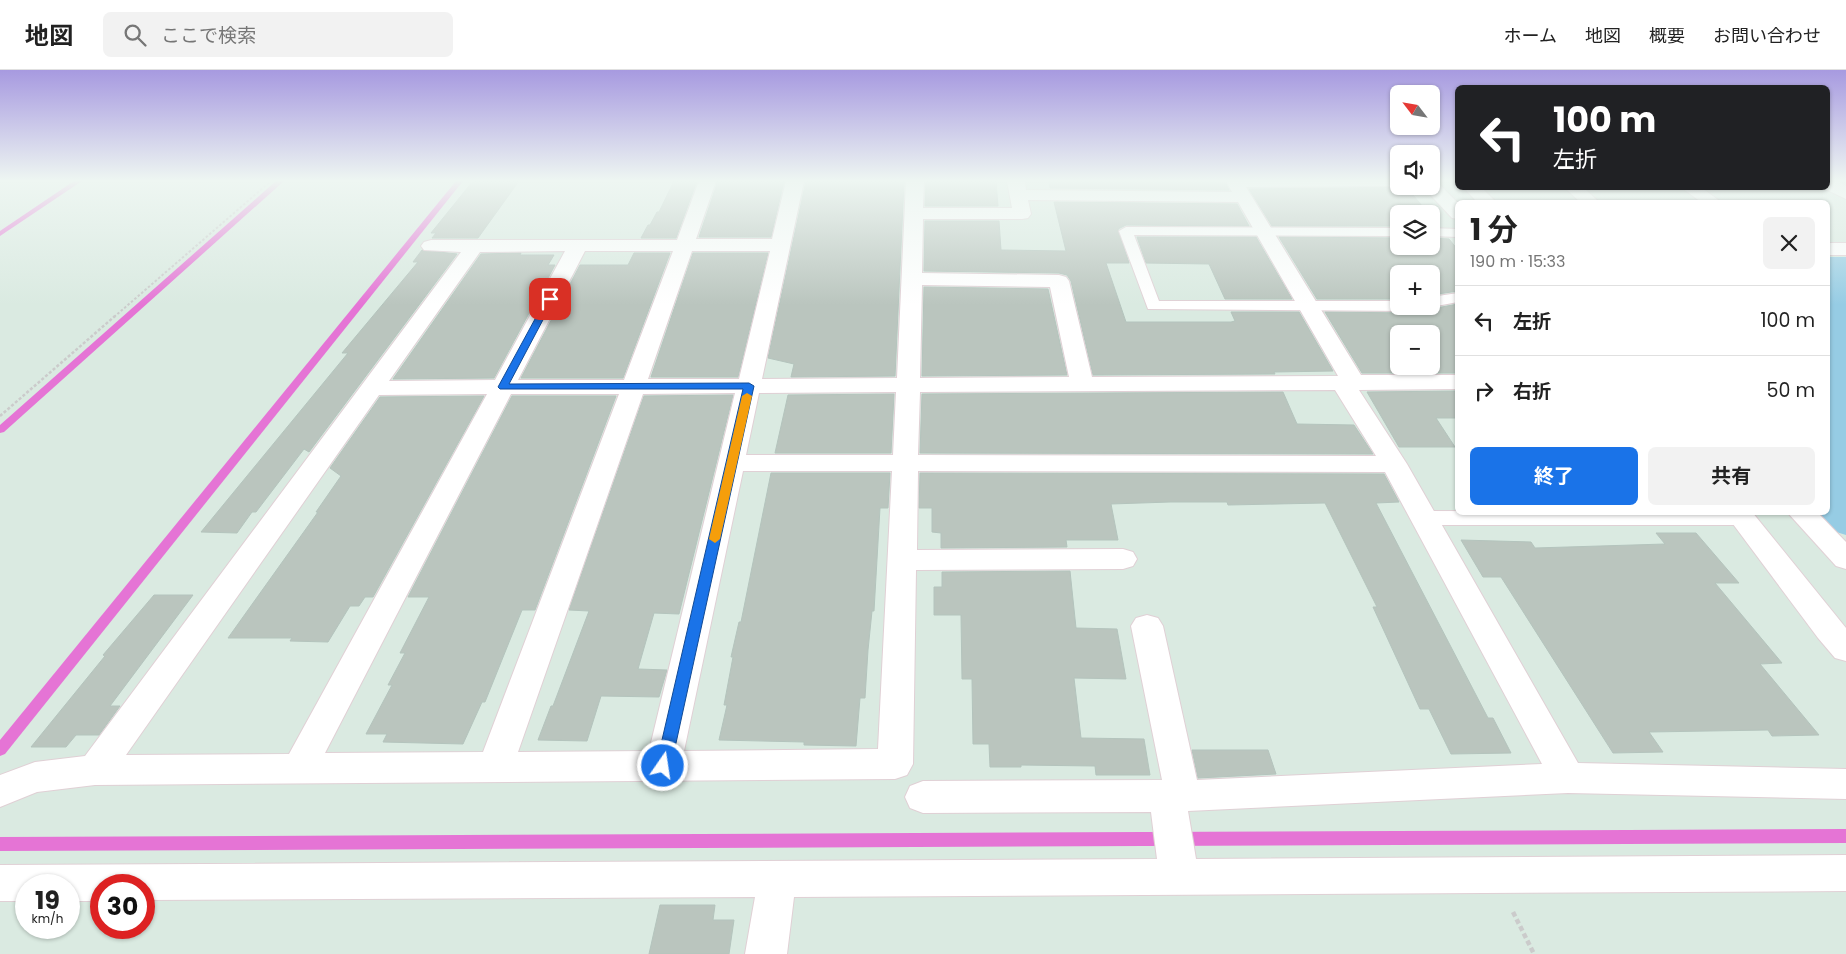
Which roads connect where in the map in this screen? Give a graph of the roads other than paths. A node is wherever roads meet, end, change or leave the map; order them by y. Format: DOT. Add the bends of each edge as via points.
graph roads {
  1 [pos="693,222"];
  2 [pos="786,222"];
  3 [pos="914,222"];
  4 [pos="1258,222"];
  5 [pos="1264,232"];
  6 [pos="1390,232"];
  7 [pos="1440,232"];
  8 [pos="1455,232"];
  9 [pos="781,245"];
  10 [pos="431,246"];
  11 [pos="474,246"];
  12 [pos="578,246"];
  13 [pos="684,246"];
  14 [pos="1830,249"];
  15 [pos="1846,249"];
  16 [pos="912,279"];
  17 [pos="1455,298"];
  18 [pos="1440,300"];
  19 [pos="1390,306"];
  20 [pos="1309,307"];
  21 [pos="1455,382"];
  22 [pos="1348,383"];
  23 [pos="1082,384"];
  24 [pos="908,385"];
  25 [pos="749,386"];
  26 [pos="503,387"];
  27 [pos="633,387"];
  28 [pos="372,388"];
  29 [pos="732,463"];
  30 [pos="905,463"];
  31 [pos="1394,464"];
  32 [pos="1740,515"];
  33 [pos="1803,515"];
  34 [pos="1424,518"];
  35 [pos="1841,548"];
  36 [pos="1123,559"];
  37 [pos="902,560"];
  38 [pos="1146,626"];
  39 [pos="1846,649"];
  40 [pos="663,766"];
  41 [pos="495,767"];
  42 [pos="299,769"];
  43 [pos="95,770"];
  44 [pos="1568,778"];
  45 [pos="1846,784"];
  46 [pos="0,791"];
  47 [pos="923,797"];
  48 [pos="1172,798"];
  49 [pos="1178,870"];
  50 [pos="1846,873"];
  51 [pos="777,880"];
  52 [pos="0,883"];
  53 [pos="766,954"];
  1 -- 13 [label="street"];
  2 -- 9 [label="street"];
  3 -- 16 [label="street"];
  4 -- 5 [label="street"];
  5 -- 6 [label="lane"];
  5 -- 20 [label="street"];
  5 -- 20 [label="lane" via="1126,231 1153,306"];
  7 -- 8 [label="lane"];
  9 -- 13 [label="street"];
  9 -- 25 [label="street"];
  10 -- 11 [label="street"];
  11 -- 12 [label="street"];
  11 -- 28 [label="street"];
  12 -- 13 [label="street"];
  12 -- 26 [label="street"];
  13 -- 27 [label="street"];
  14 -- 15 [label="street"];
  16 -- 23 [label="street" via="1059,280"];
  16 -- 24 [label="street"];
  17 -- 18 [label="lane"];
  19 -- 20 [label="lane"];
  20 -- 22 [label="street"];
  21 -- 22 [label="street"];
  22 -- 23 [label="street"];
  22 -- 31 [label="street"];
  23 -- 24 [label="street"];
  24 -- 25 [label="street"];
  24 -- 30 [label="street"];
  25 -- 27 [label="street"];
  25 -- 29 [label="street"];
  26 -- 27 [label="street"];
  26 -- 28 [label="street"];
  26 -- 42 [label="street"];
  27 -- 41 [label="street"];
  28 -- 43 [label="street"];
  29 -- 30 [label="street"];
  29 -- 40 [label="street"];
  30 -- 31 [label="street"];
  30 -- 37 [label="street"];
  31 -- 34 [label="street"];
  32 -- 34 [label="lane"];
  32 -- 39 [label="street"];
  33 -- 35 [label="street"];
  34 -- 44 [label="street"];
  36 -- 37 [label="street"];
  37 -- 40 [label="street" via="895,764"];
  38 -- 48 [label="street"];
  40 -- 41 [label="street"];
  41 -- 42 [label="street"];
  42 -- 43 [label="street"];
  43 -- 46 [label="street" via="35,777"];
  44 -- 45 [label="street"];
  44 -- 48 [label="street"];
  47 -- 48 [label="street"];
  48 -- 49 [label="street"];
  49 -- 50 [label="street" via="1496,875"];
  49 -- 51 [label="street"];
  51 -- 52 [label="street"];
  51 -- 53 [label="street"];
}
